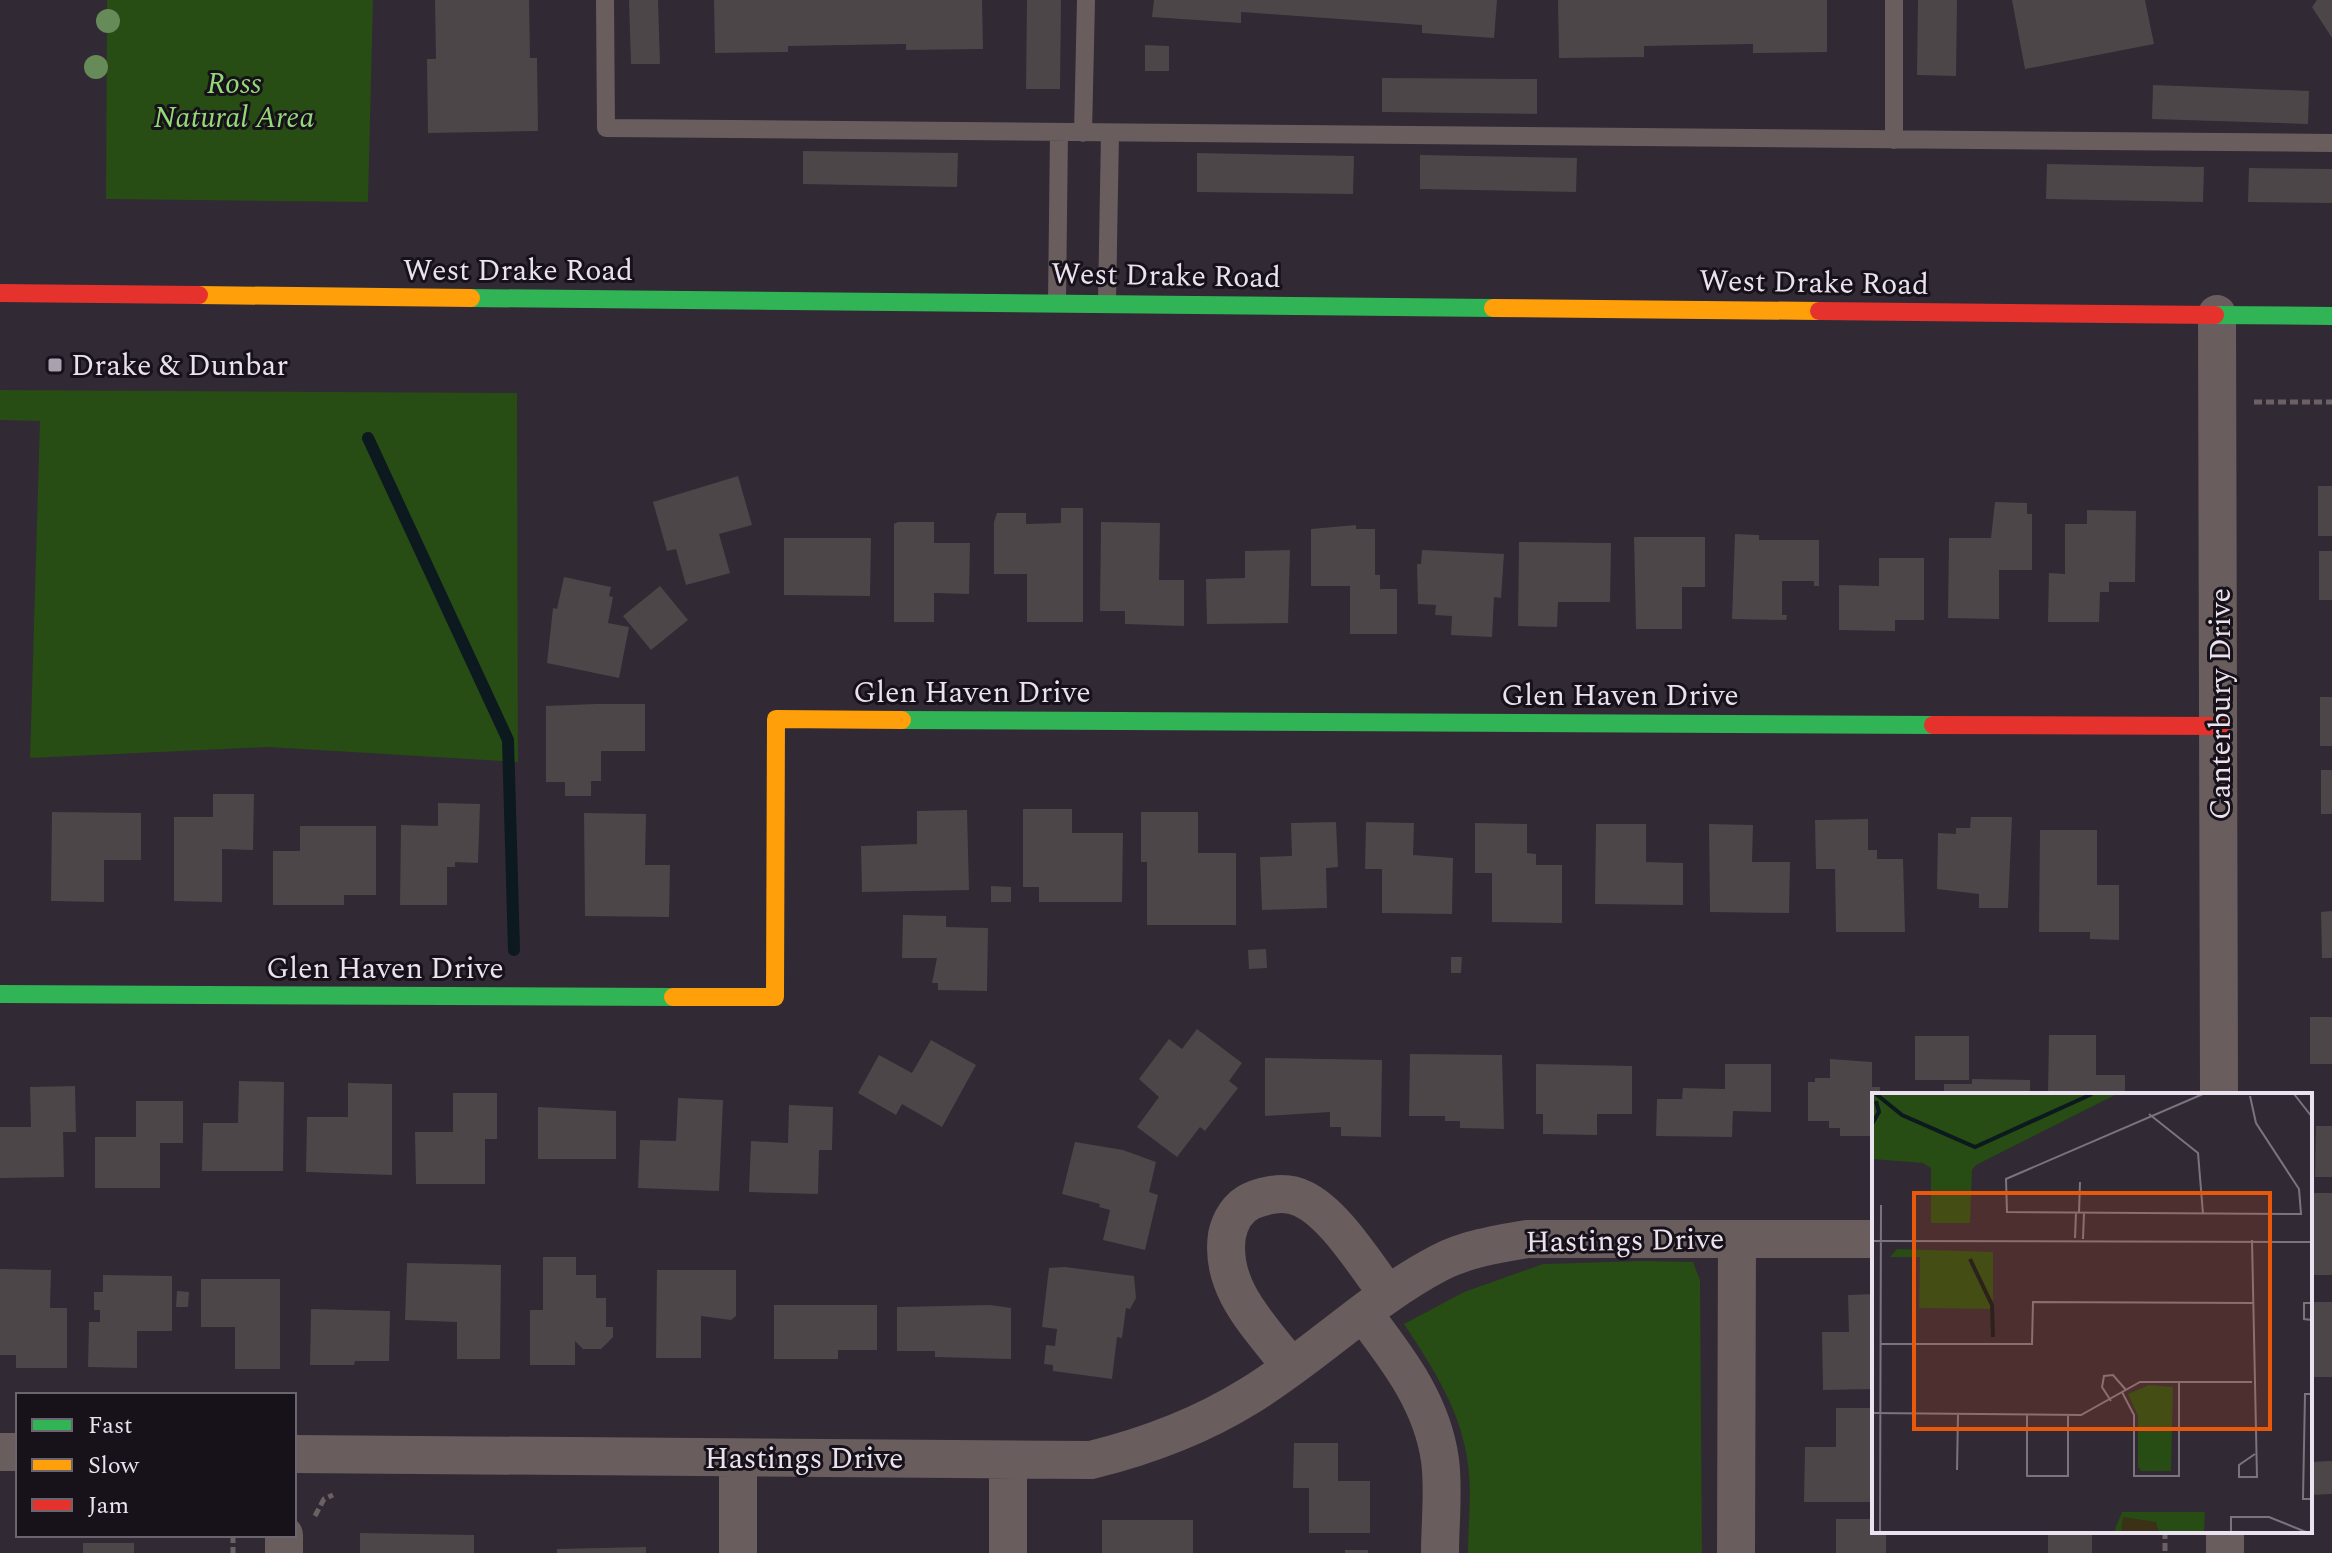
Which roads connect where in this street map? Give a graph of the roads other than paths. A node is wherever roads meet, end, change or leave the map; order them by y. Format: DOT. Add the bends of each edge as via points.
graph roads {
  1 [pos="605,0"];
  2 [pos="1086,0"];
  3 [pos="1894,0"];
  4 [pos="1059,132"];
  5 [pos="1083,133"];
  6 [pos="1110,133"];
  7 [pos="1894,140"];
  8 [pos="2332,143"];
  9 [pos="0,293"];
  10 [pos="1057,302"];
  11 [pos="1107,302"];
  12 [pos="2217,314"];
  13 [pos="2332,316"];
  14 [pos="2221,726"];
  15 [pos="0,994"];
  16 [pos="2219,1093"];
  17 [pos="1737,1239"];
  18 [pos="1872,1239"];
  19 [pos="1376,1303"];
  20 [pos="1291,1367"];
  21 [pos="296,1454"];
  22 [pos="738,1458"];
  23 [pos="1008,1460"];
  24 [pos="738,1553"];
  25 [pos="1008,1553"];
  26 [pos="1440,1553"];
  27 [pos="1736,1553"];
  1 -- 4 [label="lane" via="606,128"];
  2 -- 5 [label="lane"];
  3 -- 7 [label="lane"];
  4 -- 5 [label="lane"];
  4 -- 10 [label="lane"];
  5 -- 6 [label="lane"];
  6 -- 7 [label="lane"];
  6 -- 11 [label="lane"];
  7 -- 8 [label="lane"];
  9 -- 10 [label="street, West Drake Road"];
  10 -- 11 [label="street, West Drake Road"];
  11 -- 12 [label="street, West Drake Road"];
  12 -- 13 [label="street, West Drake Road"];
  12 -- 14 [label="street, Canterbury Drive"];
  14 -- 15 [label="street, Glen Haven Drive" via="776,719 775,997"];
  14 -- 16 [label="street, Canterbury Drive"];
  17 -- 18 [label="street, Hastings Drive"];
  17 -- 19 [label="street, Hastings Drive" via="1527,1239 1441,1262"];
  17 -- 27 [label="street"];
  19 -- 20 [label="street, Hastings Drive"];
  19 -- 20 [label="street" via="1329,1220 1306,1200 1291,1194 1266,1195 1244,1204 1229,1223 1229,1279"];
  19 -- 26 [label="street" via="1435,1433"];
  20 -- 23 [label="street, Hastings Drive" via="1201,1424 1140,1448 1091,1460"];
  21 -- 22 [label="street, Hastings Drive"];
  22 -- 23 [label="street, Hastings Drive"];
  22 -- 24 [label="street"];
  23 -- 25 [label="street"];
}
